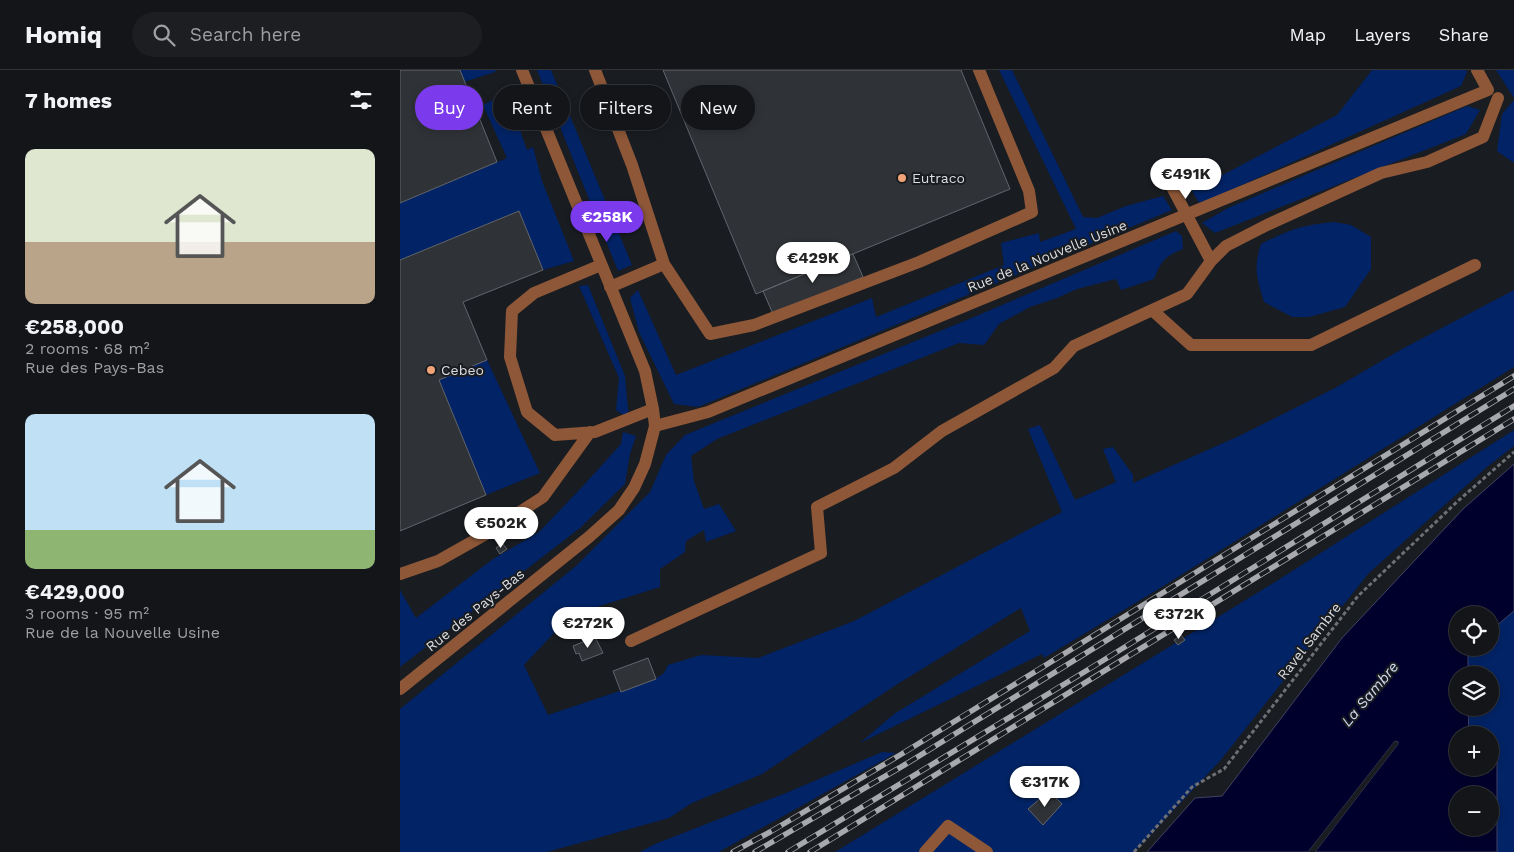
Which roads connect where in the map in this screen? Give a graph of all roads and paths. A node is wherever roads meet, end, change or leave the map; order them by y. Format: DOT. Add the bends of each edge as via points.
graph roads {
  1 [pos="522,70"];
  2 [pos="595,70"];
  3 [pos="979,70"];
  4 [pos="1477,70"];
  5 [pos="1493,94"];
  6 [pos="1173,189"];
  7 [pos="1186,215"];
  8 [pos="1211,262"];
  9 [pos="664,264"];
  10 [pos="601,265"];
  11 [pos="1475,265"];
  12 [pos="610,287"];
  13 [pos="1152,310"];
  14 [pos="653,409"];
  15 [pos="655,426"];
  16 [pos="590,432"];
  17 [pos="1514,452"];
  18 [pos="400,574"];
  19 [pos="631,640"];
  20 [pos="400,690"];
  21 [pos="925,852"];
  22 [pos="987,852"];
  23 [pos="1134,852"];
  1 -- 10 [label="street, Rue des Pays-Bas"];
  2 -- 9 [label="street" via="632,164"];
  3 -- 9 [label="street" via="1029,191 1032,212 919,262 763,322 710,334"];
  4 -- 5 [label="street"];
  5 -- 7 [label="street, Rue de la Nouvelle Usine"];
  5 -- 8 [label="street" via="1482,137 1427,162 1381,173 1267,225 1226,246"];
  6 -- 7 [label="street"];
  7 -- 8 [label="street"];
  7 -- 15 [label="street, Rue de la Nouvelle Usine" via="708,412"];
  8 -- 13 [label="street" via="1187,294"];
  9 -- 12 [label="street"];
  10 -- 12 [label="street, Rue des Pays-Bas"];
  10 -- 16 [label="street" via="534,292 512,310 510,357 527,412 555,435"];
  11 -- 13 [label="street" via="1310,345 1191,345"];
  12 -- 14 [label="street, Rue des Pays-Bas" via="645,371"];
  13 -- 19 [label="street" via="1074,346 1054,368 942,431 894,468 817,507 822,554"];
  14 -- 15 [label="street, Rue des Pays-Bas"];
  14 -- 16 [label="street"];
  15 -- 20 [label="street, Rue des Pays-Bas" via="645,464 619,510"];
  16 -- 18 [label="street" via="543,497 438,561"];
  17 -- 23 [label="path, Ravel Sambre" via="1358,596 1224,769 1192,787"];
  21 -- 22 [label="street" via="948,826"];
}
